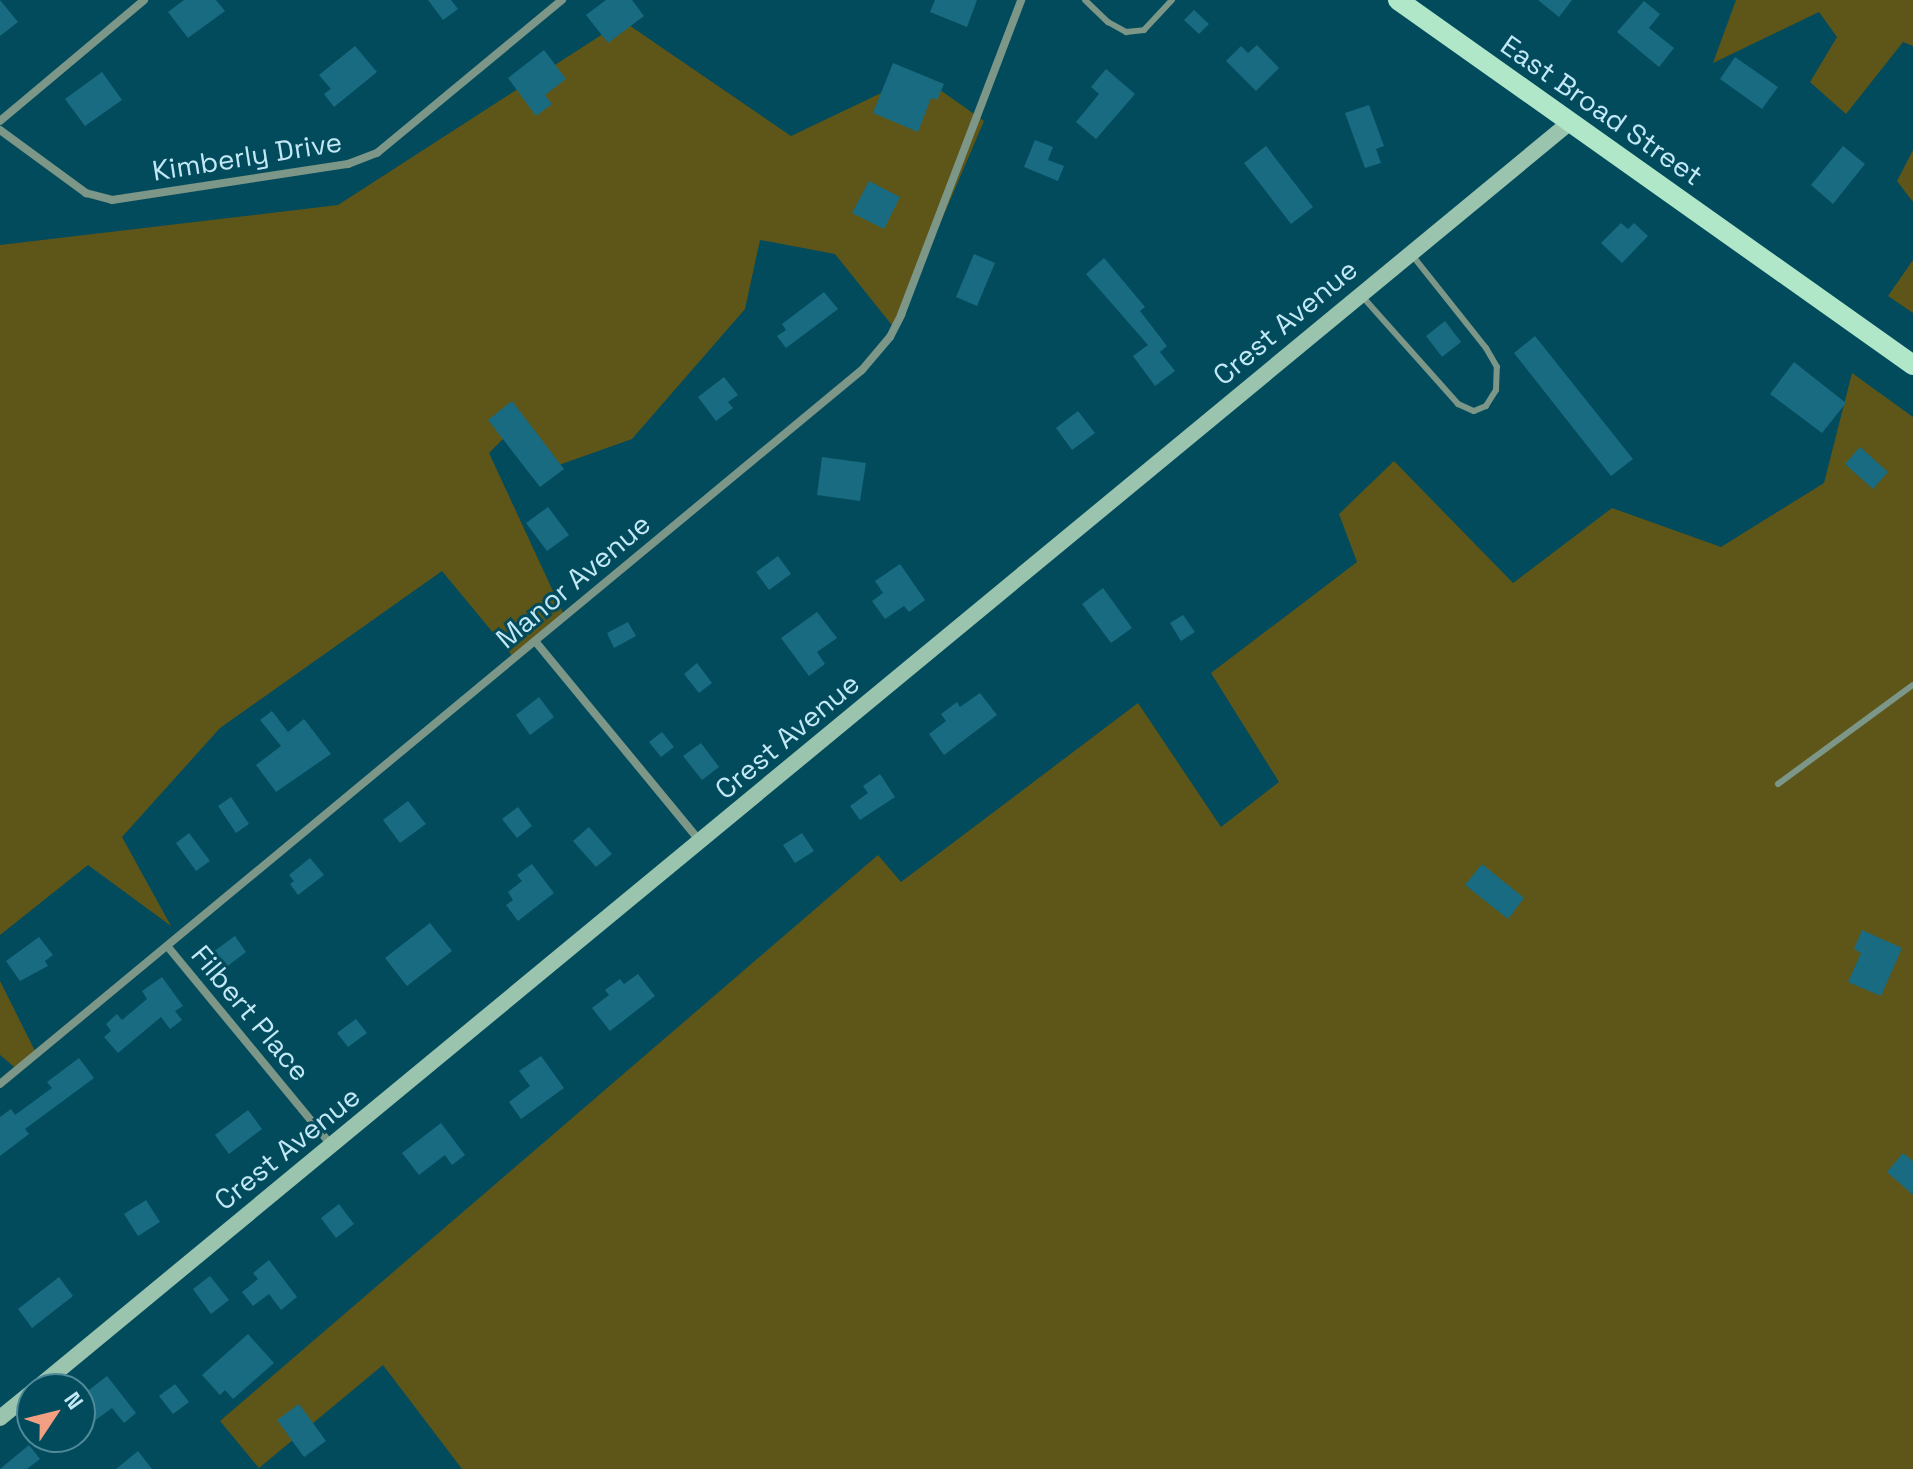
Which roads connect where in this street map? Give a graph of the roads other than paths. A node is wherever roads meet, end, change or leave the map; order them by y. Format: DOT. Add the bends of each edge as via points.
graph roads {
  1 [pos="144,0"];
  2 [pos="562,0"];
  3 [pos="1021,0"];
  4 [pos="1085,0"];
  5 [pos="1172,0"];
  6 [pos="1398,0"];
  7 [pos="0,121"];
  8 [pos="1570,122"];
  9 [pos="0,130"];
  10 [pos="1410,252"];
  11 [pos="1360,293"];
  12 [pos="1913,365"];
  13 [pos="535,641"];
  14 [pos="1913,685"];
  15 [pos="1778,784"];
  16 [pos="701,842"];
  17 [pos="168,947"];
  18 [pos="0,1084"];
  19 [pos="331,1145"];
  20 [pos="55,1373"];
  21 [pos="16,1405"];
  22 [pos="0,1418"];
  1 -- 7 [label="street"];
  2 -- 9 [label="street, Kimberly Drive" via="377,153 348,164 112,200 86,193"];
  3 -- 13 [label="street, Manor Avenue" via="901,315 879,351"];
  4 -- 5 [label="lane" via="1126,32 1144,30"];
  6 -- 8 [label="main road, East Broad Street"];
  8 -- 10 [label="street, Crest Avenue"];
  8 -- 12 [label="main road, East Broad Street"];
  10 -- 11 [label="street, Crest Avenue"];
  10 -- 11 [label="lane" via="1497,367 1496,390 1486,406 1474,411 1458,404"];
  11 -- 16 [label="street, Crest Avenue"];
  13 -- 16 [label="street"];
  13 -- 17 [label="street, Manor Avenue"];
  14 -- 15 [label="lane"];
  16 -- 19 [label="street, Crest Avenue"];
  17 -- 18 [label="street, Manor Avenue"];
  17 -- 19 [label="street, Filbert Place"];
  19 -- 20 [label="street, Crest Avenue"];
  21 -- 22 [label="street, Crest Avenue"];
}
